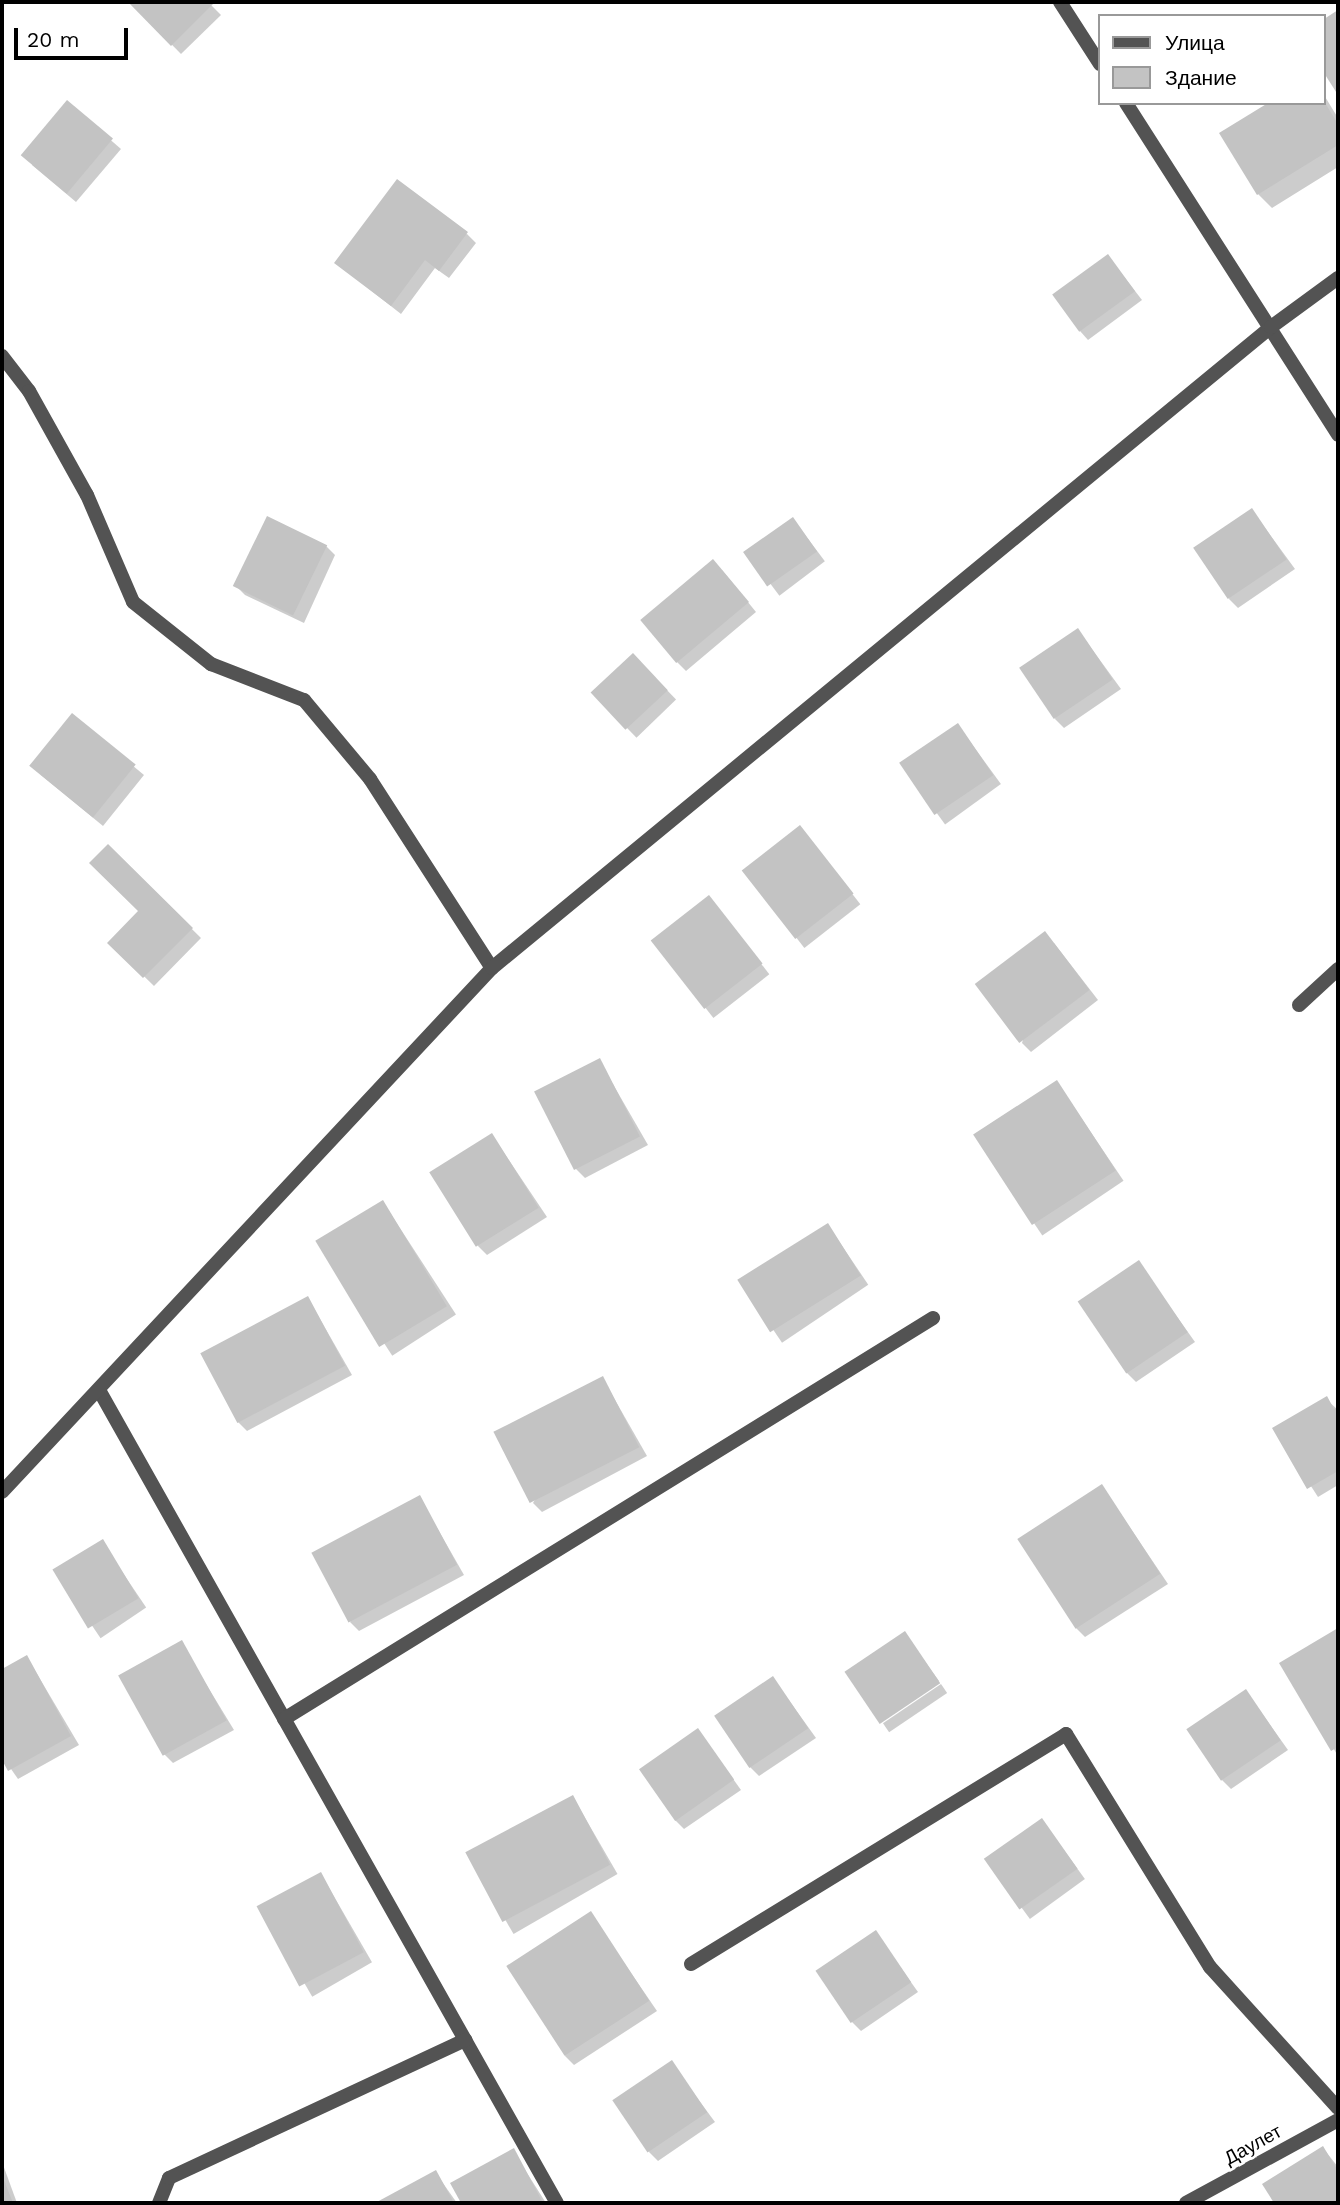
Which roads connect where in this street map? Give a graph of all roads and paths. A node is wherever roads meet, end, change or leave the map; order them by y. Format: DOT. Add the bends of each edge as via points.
graph roads {
  1 [pos="1060,2"];
  2 [pos="1098,61"];
  3 [pos="1127,105"];
  4 [pos="1338,278"];
  5 [pos="1271,327"];
  6 [pos="2,356"];
  7 [pos="1338,435"];
  8 [pos="492,968"];
  9 [pos="1338,969"];
  10 [pos="1299,1005"];
  11 [pos="933,1318"];
  12 [pos="99,1390"];
  13 [pos="2,1492"];
  14 [pos="284,1719"];
  15 [pos="691,1964"];
  16 [pos="465,2040"];
  17 [pos="1338,2108"];
  18 [pos="1338,2120"];
  19 [pos="159,2203"];
  20 [pos="557,2203"];
  21 [pos="1186,2203"];
  1 -- 2 [label="street"];
  3 -- 5 [label="street"];
  4 -- 5 [label="street"];
  5 -- 7 [label="street"];
  5 -- 8 [label="street"];
  6 -- 8 [label="street" via="29,391 87,495 133,602 211,664 304,700 370,779"];
  8 -- 12 [label="street"];
  9 -- 10 [label="street"];
  11 -- 14 [label="street"];
  12 -- 13 [label="street"];
  12 -- 14 [label="street"];
  14 -- 16 [label="street"];
  15 -- 17 [label="street" via="1066,1734 1210,1967"];
  16 -- 19 [label="street" via="169,2178"];
  16 -- 20 [label="street"];
  18 -- 21 [label="street, Даулет"];
}
